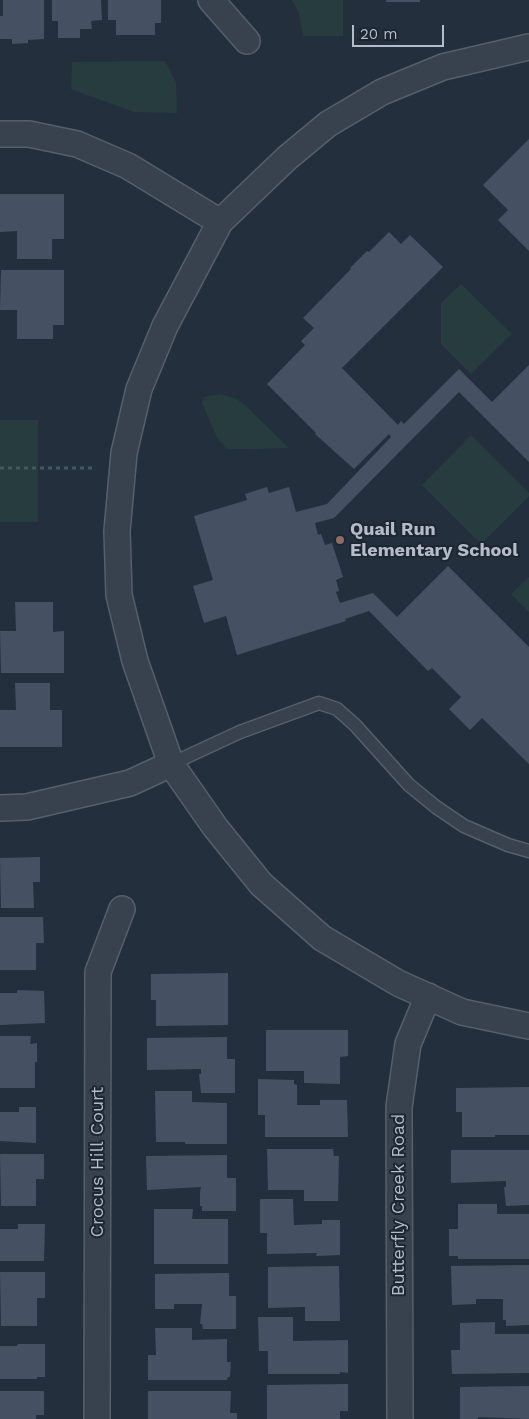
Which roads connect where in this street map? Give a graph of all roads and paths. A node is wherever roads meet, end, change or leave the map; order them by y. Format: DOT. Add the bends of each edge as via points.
graph roads {
  1 [pos="211,0"];
  2 [pos="247,41"];
  3 [pos="529,47"];
  4 [pos="0,134"];
  5 [pos="220,222"];
  6 [pos="0,468"];
  7 [pos="123,468"];
  8 [pos="170,764"];
  9 [pos="0,808"];
  10 [pos="529,851"];
  11 [pos="122,909"];
  12 [pos="428,996"];
  13 [pos="529,1026"];
  14 [pos="97,1419"];
  15 [pos="400,1419"];
  1 -- 2 [label="street"];
  3 -- 5 [label="street" via="443,67 382,92 328,124"];
  4 -- 5 [label="street" via="29,134 77,144 128,166"];
  5 -- 7 [label="street" via="165,326 139,389"];
  6 -- 7 [label="path"];
  7 -- 8 [label="street" via="117,531 119,595 134,661"];
  8 -- 9 [label="street" via="130,783 26,807"];
  8 -- 10 [label="lane" via="240,732 319,703 337,709 409,785 436,807 464,826"];
  8 -- 12 [label="street" via="261,884 322,938 398,983"];
  11 -- 14 [label="street, Crocus Hill Court" via="98,972"];
  12 -- 13 [label="street" via="462,1012"];
  12 -- 15 [label="street, Butterfly Creek Road" via="408,1044 399,1107"];
}
